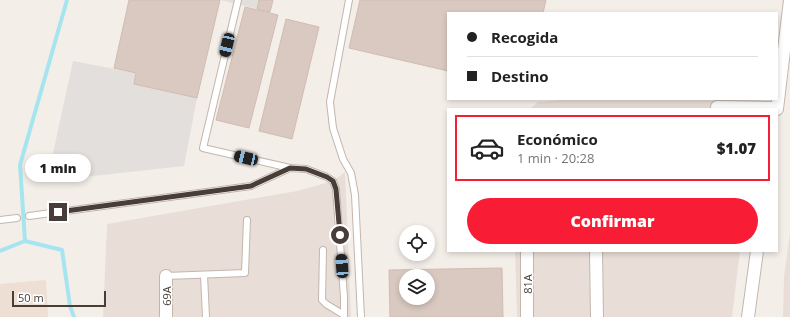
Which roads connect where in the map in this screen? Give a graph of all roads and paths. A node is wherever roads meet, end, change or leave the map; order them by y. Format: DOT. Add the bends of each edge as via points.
graph roads {
  1 [pos="238,0"];
  2 [pos="349,0"];
  3 [pos="790,0"];
  4 [pos="778,100"];
  5 [pos="717,108"];
  6 [pos="777,108"];
  7 [pos="290,168"];
  8 [pos="29,216"];
  9 [pos="17,218"];
  10 [pos="0,220"];
  11 [pos="247,220"];
  12 [pos="323,250"];
  13 [pos="527,252"];
  14 [pos="596,252"];
  15 [pos="757,252"];
  16 [pos="204,275"];
  17 [pos="166,276"];
  18 [pos="344,316"];
  19 [pos="166,317"];
  20 [pos="206,317"];
  21 [pos="361,317"];
  22 [pos="526,317"];
  23 [pos="597,317"];
  24 [pos="748,317"];
  1 -- 7 [label="lane" via="203,148"];
  2 -- 21 [label="lane" via="330,102 333,128 343,159 351,173 355,195"];
  3 -- 4 [label="street"];
  5 -- 6 [label="street"];
  7 -- 8 [label="lane" via="251,186"];
  7 -- 18 [label="lane" via="306,169 327,177 333,181 336,189"];
  9 -- 10 [label="lane"];
  11 -- 16 [label="lane" via="245,273"];
  12 -- 18 [label="lane" via="322,300"];
  13 -- 22 [label="street, 81A"];
  14 -- 23 [label="street"];
  15 -- 24 [label="street"];
  16 -- 17 [label="lane"];
  16 -- 20 [label="lane"];
  17 -- 19 [label="street, 69A"];
}
